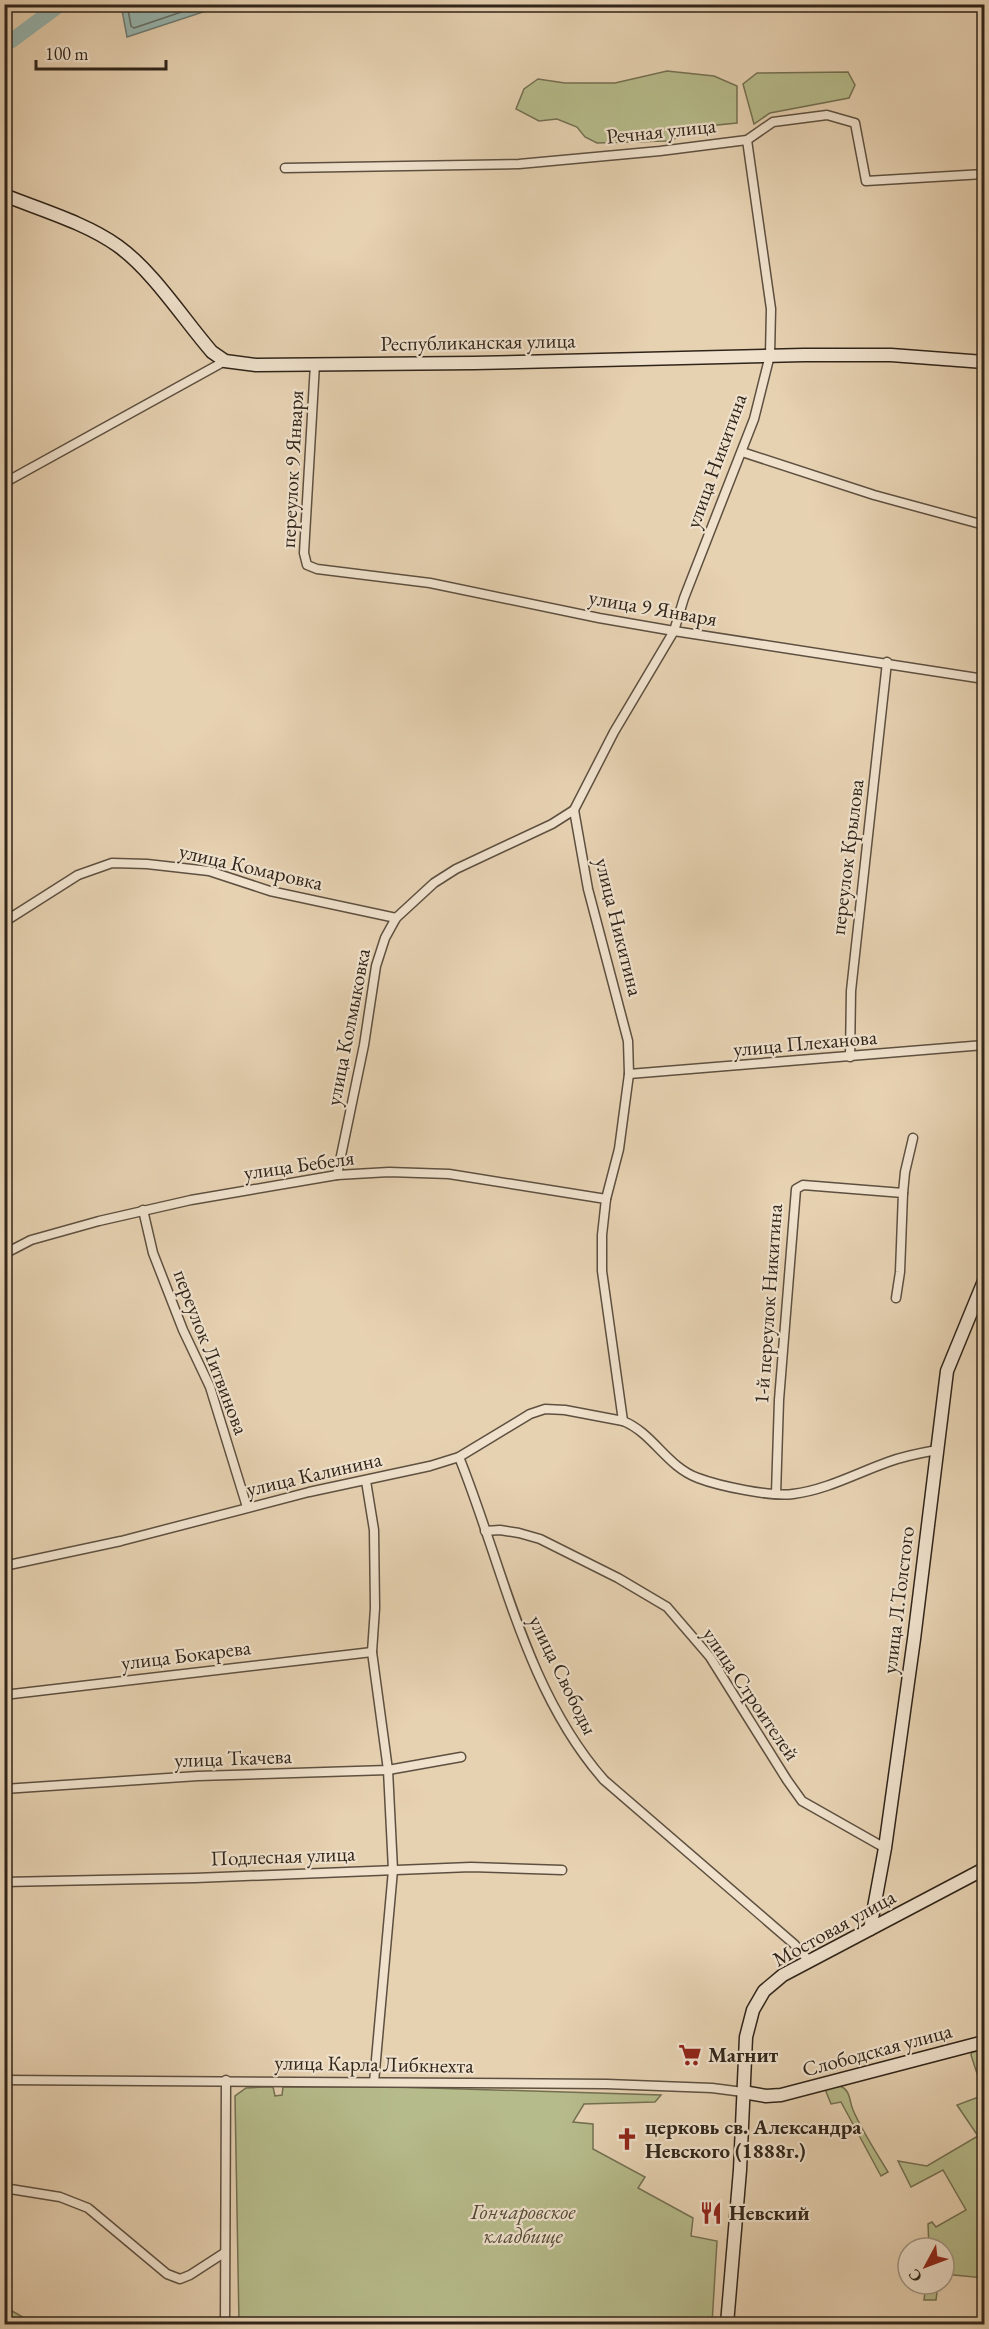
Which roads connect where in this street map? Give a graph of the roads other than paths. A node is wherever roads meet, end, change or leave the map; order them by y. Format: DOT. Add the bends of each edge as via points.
graph roads {
  1 [pos="747,140"];
  2 [pos="285,168"];
  3 [pos="984,174"];
  4 [pos="4,195"];
  5 [pos="770,355"];
  6 [pos="225,361"];
  7 [pos="984,362"];
  8 [pos="315,364"];
  9 [pos="742,452"];
  10 [pos="4,483"];
  11 [pos="984,525"];
  12 [pos="317,568"];
  13 [pos="674,631"];
  14 [pos="887,662"];
  15 [pos="984,679"];
  16 [pos="574,810"];
  17 [pos="396,918"];
  18 [pos="4,922"];
  19 [pos="984,1045"];
  20 [pos="850,1057"];
  21 [pos="629,1074"];
  22 [pos="913,1138"];
  23 [pos="337,1175"];
  24 [pos="903,1193"];
  25 [pos="606,1199"];
  26 [pos="143,1210"];
  27 [pos="4,1254"];
  28 [pos="984,1281"];
  29 [pos="896,1298"];
  30 [pos="623,1421"];
  31 [pos="937,1450"];
  32 [pos="459,1457"];
  33 [pos="366,1481"];
  34 [pos="776,1494"];
  35 [pos="247,1507"];
  36 [pos="485,1532"];
  37 [pos="4,1566"];
  38 [pos="372,1652"];
  39 [pos="4,1695"];
  40 [pos="461,1756"];
  41 [pos="388,1770"];
  42 [pos="4,1789"];
  43 [pos="885,1848"];
  44 [pos="984,1869"];
  45 [pos="393,1870"];
  46 [pos="562,1870"];
  47 [pos="4,1882"];
  48 [pos="870,1929"];
  49 [pos="809,1961"];
  50 [pos="984,2042"];
  51 [pos="4,2080"];
  52 [pos="226,2080"];
  53 [pos="374,2082"];
  54 [pos="743,2092"];
  55 [pos="4,2188"];
  56 [pos="224,2253"];
  57 [pos="225,2325"];
  58 [pos="727,2325"];
  1 -- 2 [label="street, Речная улица" via="519,164"];
  1 -- 3 [label="street, Речная улица" via="773,122 827,115 855,123 866,181"];
  1 -- 5 [label="street, улица Никитина" via="771,309"];
  4 -- 6 [label="street" via="95,232 118,246 144,270 212,352"];
  5 -- 7 [label="street, Республиканская улица" via="891,355"];
  5 -- 8 [label="street, Республиканская улица"];
  5 -- 9 [label="street, улица Никитина"];
  6 -- 8 [label="street, Республиканская улица"];
  6 -- 10 [label="street"];
  8 -- 12 [label="street, переулок 9 Января" via="304,553 307,565"];
  9 -- 11 [label="street" via="874,495"];
  9 -- 13 [label="street, улица Никитина"];
  12 -- 13 [label="street, улица 9 Января" via="430,583"];
  13 -- 14 [label="street, улица 9 Января"];
  13 -- 16 [label="street, улица Никитина" via="614,732"];
  14 -- 15 [label="street, улица 9 Января"];
  14 -- 20 [label="street, переулок Крылова" via="850,991"];
  16 -- 17 [label="street, улица Колмыковка" via="434,882"];
  16 -- 21 [label="street, улица Никитина" via="588,889 628,1041"];
  17 -- 18 [label="street, улица Комаровка" via="270,891 209,872 112,863 78,875"];
  17 -- 23 [label="street, улица Колмыковка" via="376,966"];
  19 -- 20 [label="street, улица Плеханова"];
  20 -- 21 [label="street, улица Плеханова"];
  21 -- 25 [label="street, улица Никитина" via="619,1149"];
  22 -- 24 [label="street"];
  23 -- 25 [label="street, улица Бебеля" via="449,1174"];
  23 -- 26 [label="street, улица Бебеля"];
  24 -- 29 [label="street"];
  24 -- 34 [label="street, 1-й переулок Никитина" via="803,1185 796,1189 778,1400"];
  25 -- 30 [label="street, улица Никитина" via="602,1271"];
  26 -- 27 [label="street, улица Бебеля" via="31,1240"];
  26 -- 35 [label="street, переулок Литвинова" via="153,1253 210,1387"];
  28 -- 31 [label="street, улица Л.Толстого" via="947,1371"];
  30 -- 32 [label="street, улица Калинина" via="545,1409 520,1419"];
  30 -- 34 [label="street" via="636,1426 673,1463 697,1478"];
  31 -- 34 [label="street" via="891,1461 817,1489"];
  31 -- 43 [label="street, улица Л.Толстого"];
  32 -- 33 [label="street, улица Калинина"];
  32 -- 36 [label="street, улица Свободы"];
  33 -- 35 [label="street, улица Калинина"];
  33 -- 38 [label="street" via="374,1530"];
  35 -- 37 [label="street, улица Калинина" via="121,1541"];
  36 -- 43 [label="street, улица Строителей" via="500,1530 540,1539 667,1607 710,1657 802,1801"];
  36 -- 49 [label="street, улица Свободы" via="523,1640 582,1755 604,1780"];
  38 -- 39 [label="street, улица Бокарева"];
  38 -- 41 [label="street"];
  40 -- 41 [label="street, улица Ткачева"];
  41 -- 42 [label="street, улица Ткачева" via="198,1776"];
  41 -- 45 [label="street"];
  43 -- 48 [label="street, улица Л.Толстого"];
  44 -- 48 [label="street, Мостовая улица"];
  45 -- 46 [label="street, Подлесная улица"];
  45 -- 47 [label="street, Подлесная улица"];
  45 -- 53 [label="street"];
  48 -- 49 [label="street, Мостовая улица"];
  49 -- 54 [label="street, Мостовая улица" via="764,1991 753,2010 746,2037"];
  50 -- 54 [label="street, Слободская улица" via="781,2095"];
  51 -- 52 [label="street, улица Карла Либкнехта"];
  52 -- 53 [label="street, улица Карла Либкнехта"];
  52 -- 56 [label="street"];
  53 -- 54 [label="street, улица Карла Либкнехта" via="607,2084"];
  54 -- 58 [label="street, Мостовая улица"];
  55 -- 56 [label="street" via="60,2197 88,2208 167,2274 180,2279"];
  56 -- 57 [label="street"];
}
